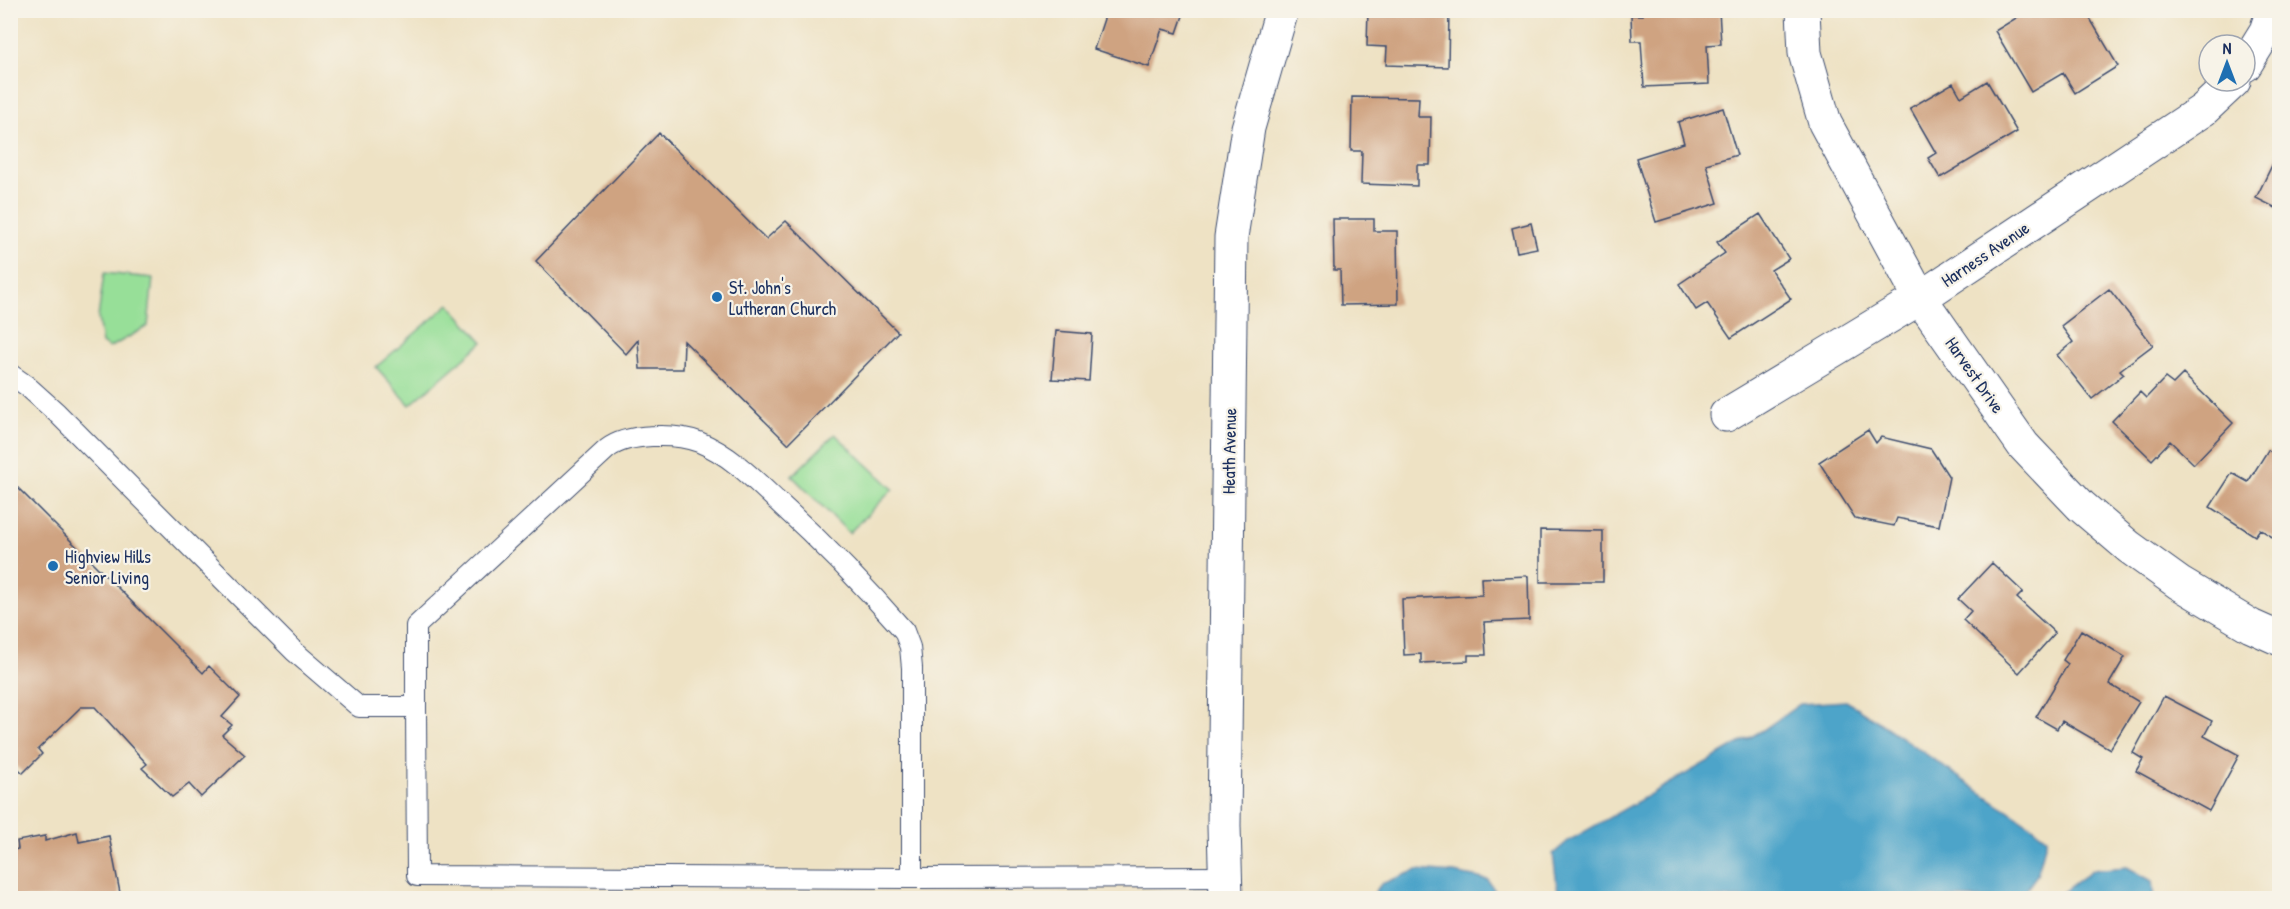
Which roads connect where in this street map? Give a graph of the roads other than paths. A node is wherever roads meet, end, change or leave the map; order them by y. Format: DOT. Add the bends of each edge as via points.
graph roads {
  1 [pos="1282,10"];
  2 [pos="1803,10"];
  3 [pos="2273,27"];
  4 [pos="2257,49"];
  5 [pos="2221,93"];
  6 [pos="1920,298"];
  7 [pos="10,374"];
  8 [pos="1726,415"];
  9 [pos="2280,639"];
  10 [pos="416,707"];
  11 [pos="912,878"];
  12 [pos="1225,887"];
  1 -- 12 [label="street, Heath Avenue" via="1248,128 1231,237"];
  2 -- 6 [label="street, Harvest Drive" via="1805,53 1825,123"];
  3 -- 4 [label="street"];
  5 -- 6 [label="street, Harness Avenue" via="2203,110"];
  6 -- 8 [label="street, Harness Avenue"];
  6 -- 9 [label="street, Harvest Drive" via="2023,445 2081,506 2179,583"];
  7 -- 10 [label="lane" via="57,413 296,652 359,707"];
  10 -- 11 [label="lane" via="417,876"];
  10 -- 11 [label="lane" via="416,626 590,462 616,441 636,437 699,442 736,464 810,530 904,631 912,668"];
  11 -- 12 [label="lane"];
}
